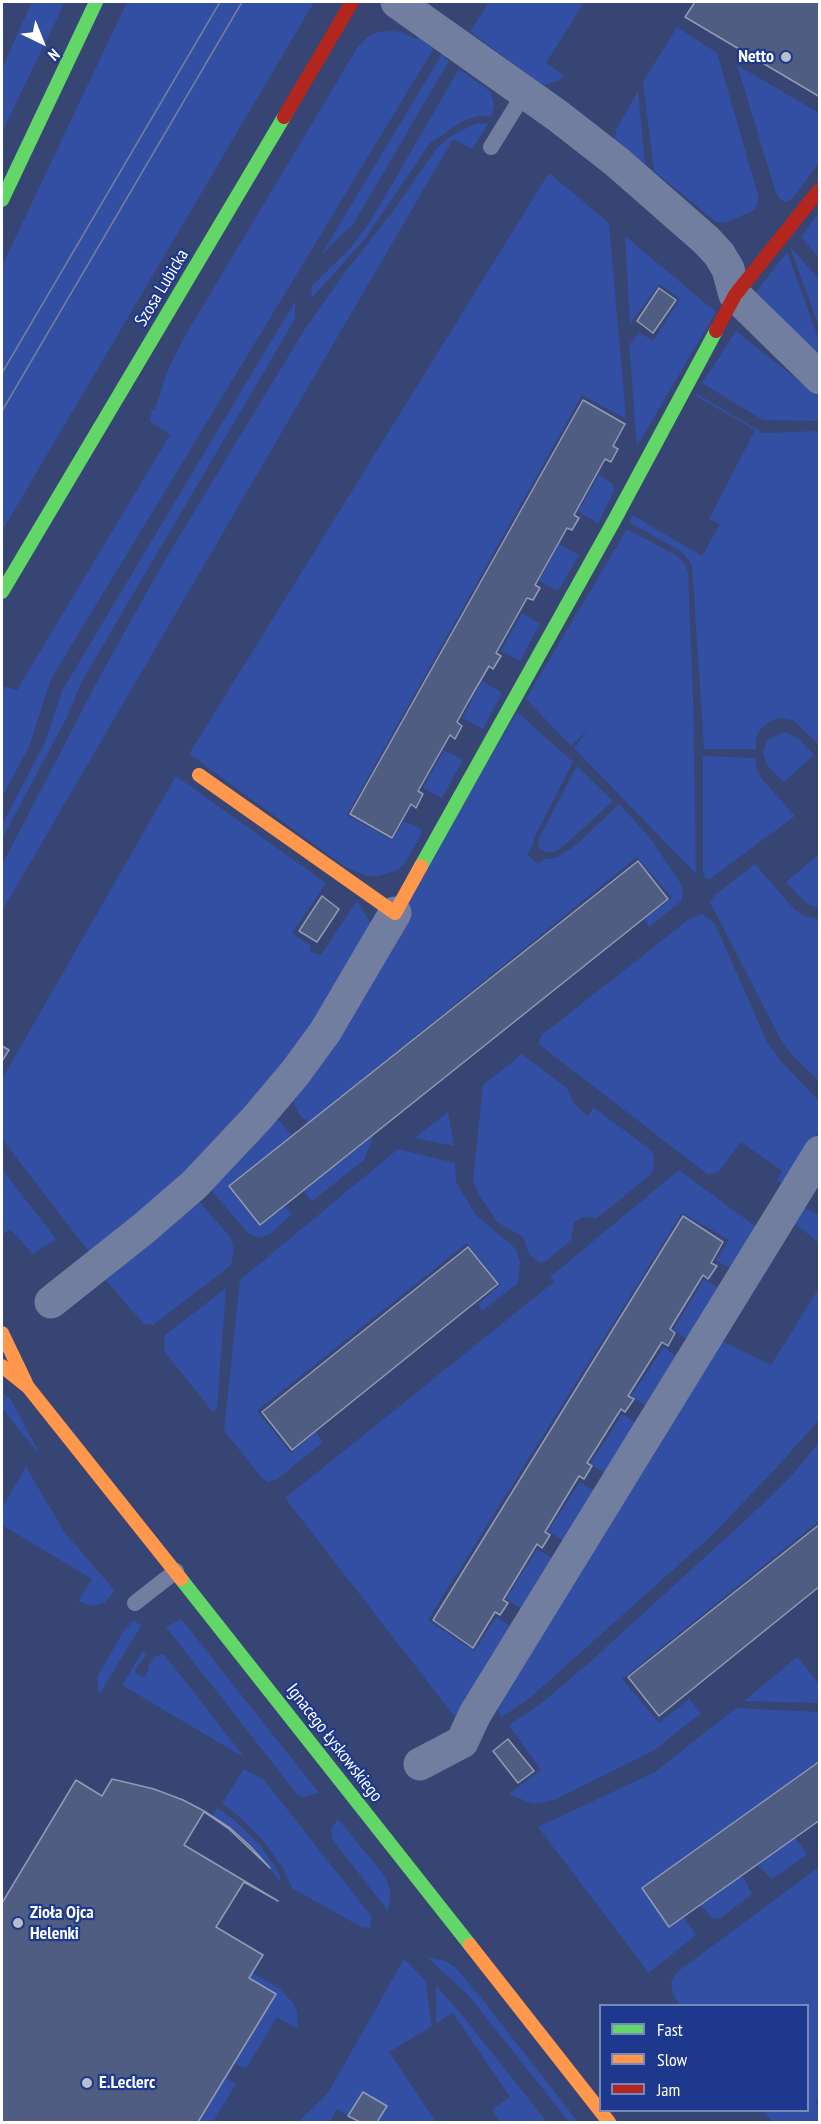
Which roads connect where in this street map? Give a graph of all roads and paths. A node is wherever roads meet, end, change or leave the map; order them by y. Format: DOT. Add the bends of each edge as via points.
graph roads {
  1 [pos="96,2"];
  2 [pos="352,2"];
  3 [pos="397,2"];
  4 [pos="525,92"];
  5 [pos="491,147"];
  6 [pos="819,189"];
  7 [pos="2,200"];
  8 [pos="735,295"];
  9 [pos="819,378"];
  10 [pos="2,592"];
  11 [pos="199,775"];
  12 [pos="395,913"];
  13 [pos="819,1152"];
  14 [pos="51,1302"];
  15 [pos="2,1333"];
  16 [pos="2,1366"];
  17 [pos="28,1387"];
  18 [pos="176,1571"];
  19 [pos="135,1603"];
  20 [pos="420,1764"];
  21 [pos="599,2109"];
  1 -- 7 [label="street"];
  2 -- 10 [label="street, Szosa Lubicka"];
  3 -- 4 [label="street"];
  4 -- 5 [label="lane"];
  4 -- 8 [label="street" via="617,162 706,240 728,268"];
  6 -- 8 [label="street"];
  8 -- 9 [label="street"];
  8 -- 12 [label="street"];
  11 -- 12 [label="street"];
  12 -- 14 [label="street" via="325,1032 257,1118 194,1185"];
  13 -- 20 [label="street" via="475,1714 462,1742"];
  15 -- 17 [label="street, Ignacego Łyskowskiego"];
  16 -- 17 [label="street, Ignacego Łyskowskiego"];
  17 -- 18 [label="street, Ignacego Łyskowskiego"];
  18 -- 19 [label="lane"];
  18 -- 21 [label="street, Ignacego Łyskowskiego"];
}
